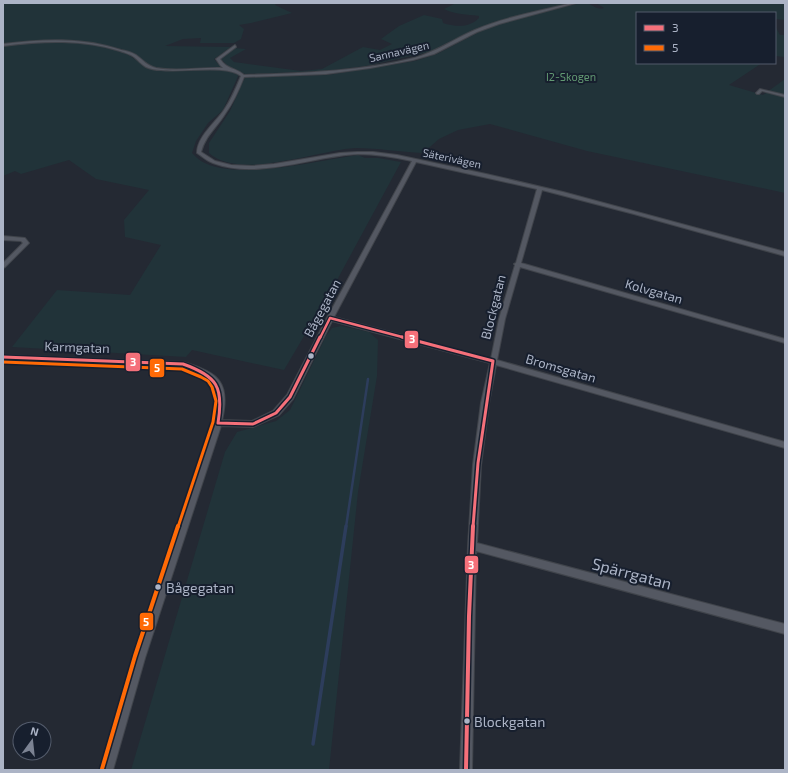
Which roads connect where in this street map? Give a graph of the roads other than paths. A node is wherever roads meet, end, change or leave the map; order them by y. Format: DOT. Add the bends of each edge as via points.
graph roads {
  1 [pos="575,3"];
  2 [pos="3,45"];
  3 [pos="235,46"];
  4 [pos="226,68"];
  5 [pos="242,76"];
  6 [pos="758,93"];
  7 [pos="785,96"];
  8 [pos="415,160"];
  9 [pos="540,188"];
  10 [pos="3,238"];
  11 [pos="785,254"];
  12 [pos="517,264"];
  13 [pos="3,266"];
  14 [pos="330,318"];
  15 [pos="785,342"];
  16 [pos="3,356"];
  17 [pos="493,362"];
  18 [pos="218,423"];
  19 [pos="785,445"];
  20 [pos="472,546"];
  21 [pos="785,629"];
  22 [pos="107,770"];
  23 [pos="466,770"];
  1 -- 5 [label="street, Sannavägen" via="498,23 433,53 413,59 326,73"];
  2 -- 4 [label="street" via="28,42 83,42 128,54 157,68"];
  3 -- 4 [label="street" via="218,59"];
  4 -- 5 [label="street"];
  5 -- 8 [label="street, Säterivägen" via="226,112 201,143 199,152 206,160 241,168 288,164 357,153"];
  6 -- 7 [label="street" via="761,90"];
  8 -- 9 [label="street, Säterivägen"];
  8 -- 14 [label="street, Bågegatan"];
  9 -- 11 [label="street, Säterivägen"];
  9 -- 12 [label="street, Blockgatan"];
  10 -- 13 [label="street" via="23,239 26,243"];
  12 -- 15 [label="street, Kolvgatan"];
  12 -- 17 [label="street, Blockgatan"];
  14 -- 17 [label="street, Bromsgatan"];
  14 -- 18 [label="street, Bågegatan" via="290,397 276,413 253,424"];
  16 -- 18 [label="street, Karmgatan" via="183,364 198,368 212,375 221,390 223,406"];
  17 -- 19 [label="street, Bromsgatan"];
  17 -- 20 [label="street, Blockgatan" via="477,465"];
  18 -- 22 [label="street, Karmgatan" via="140,658"];
  20 -- 21 [label="street, Spärrgatan"];
  20 -- 23 [label="street, Blockgatan"];
}
